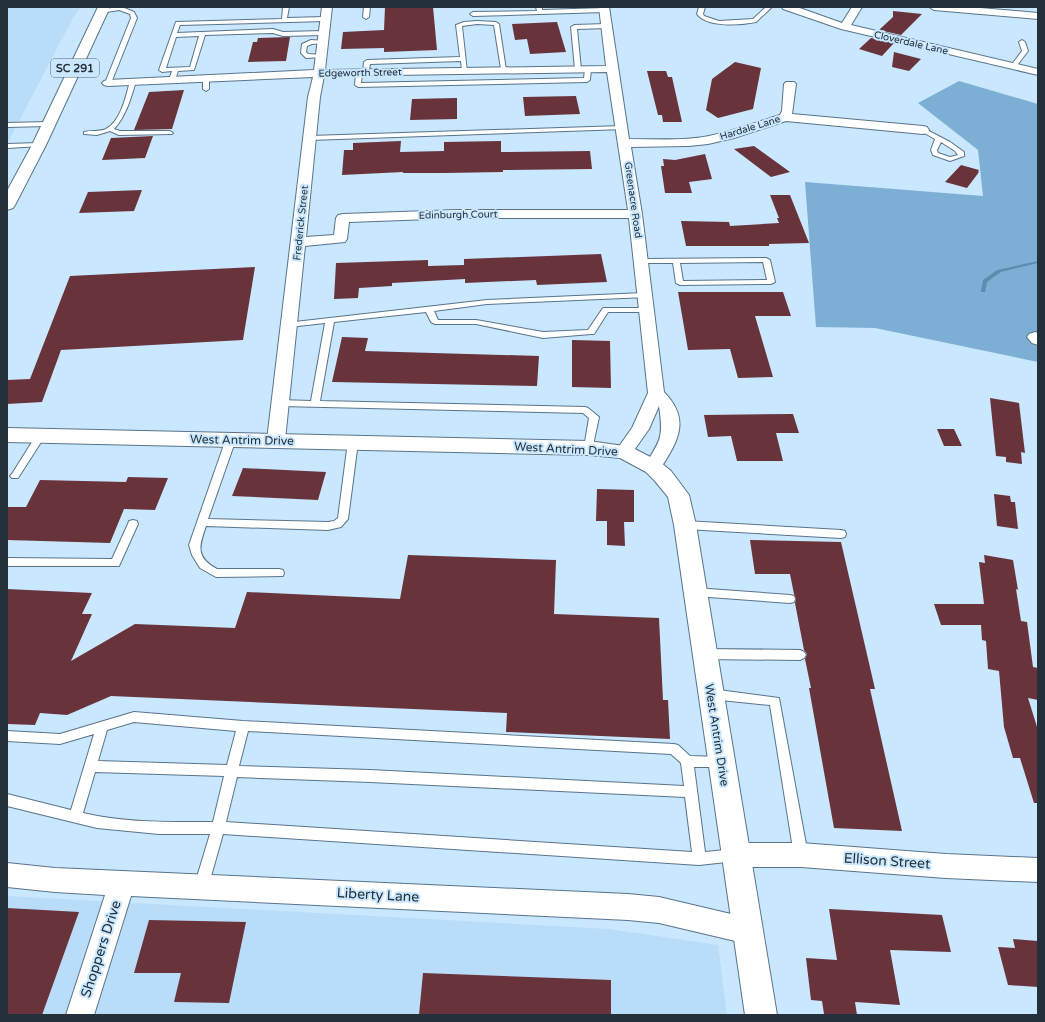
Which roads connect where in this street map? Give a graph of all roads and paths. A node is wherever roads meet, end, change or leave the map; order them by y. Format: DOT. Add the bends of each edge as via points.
graph roads {
  1 [pos="286,7"];
  2 [pos="367,7"];
  3 [pos="702,7"];
  4 [pos="769,7"];
  5 [pos="787,7"];
  6 [pos="857,7"];
  7 [pos="934,7"];
  8 [pos="102,9"];
  9 [pos="572,9"];
  10 [pos="604,9"];
  11 [pos="539,10"];
  12 [pos="473,14"];
  13 [pos="1038,16"];
  14 [pos="366,17"];
  15 [pos="306,19"];
  16 [pos="284,20"];
  17 [pos="325,25"];
  18 [pos="607,26"];
  19 [pos="845,27"];
  20 [pos="304,34"];
  21 [pos="174,35"];
  22 [pos="202,35"];
  23 [pos="1022,42"];
  24 [pos="321,56"];
  25 [pos="463,59"];
  26 [pos="1013,67"];
  27 [pos="583,69"];
  28 [pos="612,69"];
  29 [pos="504,70"];
  30 [pos="1038,72"];
  31 [pos="362,73"];
  32 [pos="319,74"];
  33 [pos="174,75"];
  34 [pos="469,75"];
  35 [pos="133,81"];
  36 [pos="108,82"];
  37 [pos="790,84"];
  38 [pos="785,117"];
  39 [pos="48,124"];
  40 [pos="7,125"];
  41 [pos="622,128"];
  42 [pos="110,129"];
  43 [pos="923,130"];
  44 [pos="86,133"];
  45 [pos="170,133"];
  46 [pos="310,138"];
  47 [pos="939,138"];
  48 [pos="625,143"];
  49 [pos="39,144"];
  50 [pos="7,146"];
  51 [pos="7,205"];
  52 [pos="636,214"];
  53 [pos="299,242"];
  54 [pos="641,261"];
  55 [pos="676,261"];
  56 [pos="644,295"];
  57 [pos="430,309"];
  58 [pos="645,310"];
  59 [pos="330,321"];
  60 [pos="289,325"];
  61 [pos="656,393"];
  62 [pos="280,403"];
  63 [pos="314,404"];
  64 [pos="7,435"];
  65 [pos="40,436"];
  66 [pos="231,439"];
  67 [pos="276,440"];
  68 [pos="353,442"];
  69 [pos="590,448"];
  70 [pos="624,452"];
  71 [pos="653,467"];
  72 [pos="15,476"];
  73 [pos="201,522"];
  74 [pos="133,524"];
  75 [pos="685,525"];
  76 [pos="841,534"];
  77 [pos="7,562"];
  78 [pos="279,573"];
  79 [pos="695,592"];
  80 [pos="790,599"];
  81 [pos="704,654"];
  82 [pos="800,655"];
  83 [pos="711,694"];
  84 [pos="243,726"];
  85 [pos="102,727"];
  86 [pos="7,736"];
  87 [pos="687,761"];
  88 [pos="722,762"];
  89 [pos="91,766"];
  90 [pos="231,771"];
  91 [pos="691,792"];
  92 [pos="7,800"];
  93 [pos="75,817"];
  94 [pos="218,828"];
  95 [pos="736,855"];
  96 [pos="801,855"];
  97 [pos="699,858"];
  98 [pos="1038,870"];
  99 [pos="7,877"];
  100 [pos="122,883"];
  101 [pos="201,887"];
  102 [pos="748,931"];
  103 [pos="80,1015"];
  104 [pos="761,1015"];
  1 -- 16 [label="lane"];
  2 -- 14 [label="lane"];
  3 -- 4 [label="lane" via="702,17 718,23 754,21"];
  5 -- 19 [label="street, Cloverdale Lane"];
  6 -- 19 [label="street"];
  7 -- 13 [label="street"];
  8 -- 36 [label="lane" via="120,8 132,13 134,18"];
  8 -- 39 [label="street, SC 291"];
  9 -- 10 [label="lane"];
  9 -- 11 [label="lane"];
  10 -- 18 [label="street, Greenacre Road"];
  11 -- 12 [label="lane"];
  15 -- 16 [label="lane"];
  15 -- 17 [label="lane"];
  15 -- 20 [label="lane"];
  16 -- 21 [label="lane" via="178,23"];
  17 -- 20 [label="lane"];
  17 -- 24 [label="street, Frederick Street"];
  17 -- 24 [label="lane" via="304,45 303,52 306,56"];
  18 -- 27 [label="lane" via="574,27"];
  18 -- 28 [label="street, Greenacre Road"];
  19 -- 26 [label="street, Cloverdale Lane"];
  20 -- 22 [label="lane" via="282,34 273,31"];
  21 -- 22 [label="lane"];
  21 -- 33 [label="lane" via="162,70"];
  22 -- 33 [label="lane" via="192,69"];
  23 -- 26 [label="lane" via="1025,51"];
  24 -- 32 [label="street, Frederick Street"];
  25 -- 29 [label="lane" via="458,25 484,22 496,24"];
  25 -- 31 [label="lane" via="367,62"];
  25 -- 34 [label="lane"];
  26 -- 30 [label="street, Cloverdale Lane"];
  27 -- 28 [label="street, Edgeworth Street"];
  27 -- 29 [label="street, Edgeworth Street"];
  27 -- 34 [label="lane" via="586,80"];
  28 -- 41 [label="street, Greenacre Road"];
  29 -- 34 [label="street, Edgeworth Street"];
  31 -- 32 [label="street, Edgeworth Street"];
  31 -- 34 [label="street, Edgeworth Street"];
  32 -- 33 [label="street, Edgeworth Street" via="206,84"];
  32 -- 46 [label="street, Frederick Street"];
  33 -- 35 [label="street, Edgeworth Street"];
  35 -- 36 [label="street, Edgeworth Street"];
  35 -- 42 [label="lane" via="120,118"];
  37 -- 38 [label="street" via="788,111"];
  38 -- 43 [label="street, Hardale Lane"];
  38 -- 48 [label="street, Hardale Lane" via="730,136 708,140"];
  39 -- 40 [label="lane"];
  39 -- 49 [label="street, SC 291"];
  41 -- 46 [label="lane"];
  41 -- 48 [label="street, Greenacre Road"];
  42 -- 44 [label="lane"];
  42 -- 45 [label="lane" via="119,133"];
  43 -- 47 [label="lane"];
  46 -- 53 [label="street, Frederick Street"];
  48 -- 52 [label="street, Greenacre Road"];
  49 -- 50 [label="lane"];
  49 -- 51 [label="street, SC 291"];
  52 -- 53 [label="street, Edinburgh Court" via="458,214 343,218 340,239"];
  52 -- 54 [label="street, Greenacre Road"];
  53 -- 60 [label="street, Frederick Street"];
  54 -- 55 [label="lane"];
  54 -- 56 [label="street, Greenacre Road"];
  55 -- 55 [label="lane" via="766,260 771,282 680,282"];
  56 -- 57 [label="lane" via="487,302"];
  56 -- 58 [label="street, Greenacre Road"];
  57 -- 58 [label="lane" via="434,322 476,322 543,335 591,332 606,310"];
  57 -- 59 [label="lane"];
  58 -- 61 [label="street, Greenacre Road"];
  59 -- 60 [label="lane"];
  59 -- 63 [label="lane"];
  60 -- 62 [label="street, Frederick Street"];
  61 -- 70 [label="street" via="640,429"];
  61 -- 71 [label="street, Greenacre Road" via="667,404 671,426 670,437"];
  62 -- 63 [label="lane"];
  62 -- 67 [label="street, Frederick Street"];
  63 -- 69 [label="lane" via="585,410 594,417"];
  64 -- 65 [label="street, West Antrim Drive"];
  65 -- 66 [label="street, West Antrim Drive"];
  65 -- 72 [label="lane"];
  66 -- 67 [label="street, West Antrim Drive"];
  66 -- 73 [label="lane"];
  67 -- 68 [label="street, West Antrim Drive"];
  68 -- 69 [label="street, West Antrim Drive"];
  68 -- 73 [label="lane" via="343,520 337,524 328,526"];
  69 -- 70 [label="street, West Antrim Drive"];
  70 -- 71 [label="street, West Antrim Drive"];
  71 -- 75 [label="street, West Antrim Drive" via="678,495"];
  73 -- 78 [label="lane" via="194,545 197,559 207,568 216,573"];
  74 -- 77 [label="lane" via="115,563"];
  75 -- 76 [label="lane"];
  75 -- 79 [label="street, West Antrim Drive"];
  79 -- 80 [label="lane"];
  79 -- 81 [label="street, West Antrim Drive"];
  81 -- 82 [label="lane"];
  81 -- 83 [label="street, West Antrim Drive"];
  83 -- 88 [label="street, West Antrim Drive"];
  83 -- 96 [label="lane" via="775,701"];
  84 -- 85 [label="lane" via="134,717"];
  84 -- 87 [label="lane" via="674,749"];
  84 -- 90 [label="lane"];
  85 -- 86 [label="lane" via="60,740"];
  85 -- 89 [label="lane"];
  87 -- 88 [label="lane"];
  87 -- 91 [label="lane"];
  88 -- 95 [label="street, West Antrim Drive"];
  89 -- 90 [label="lane"];
  89 -- 93 [label="lane"];
  90 -- 91 [label="lane"];
  90 -- 94 [label="lane"];
  91 -- 97 [label="lane"];
  92 -- 93 [label="lane"];
  93 -- 94 [label="lane" via="97,822 159,828"];
  94 -- 97 [label="lane"];
  94 -- 101 [label="lane"];
  95 -- 96 [label="street, Ellison Street"];
  95 -- 97 [label="lane"];
  95 -- 102 [label="street, West Antrim Drive"];
  96 -- 98 [label="street, Ellison Street"];
  99 -- 100 [label="street, Liberty Lane"];
  100 -- 101 [label="street, Liberty Lane"];
  100 -- 103 [label="street, Shoppers Drive"];
  101 -- 102 [label="street, Liberty Lane" via="628,907 659,910"];
  102 -- 104 [label="street, West Antrim Drive"];
}
